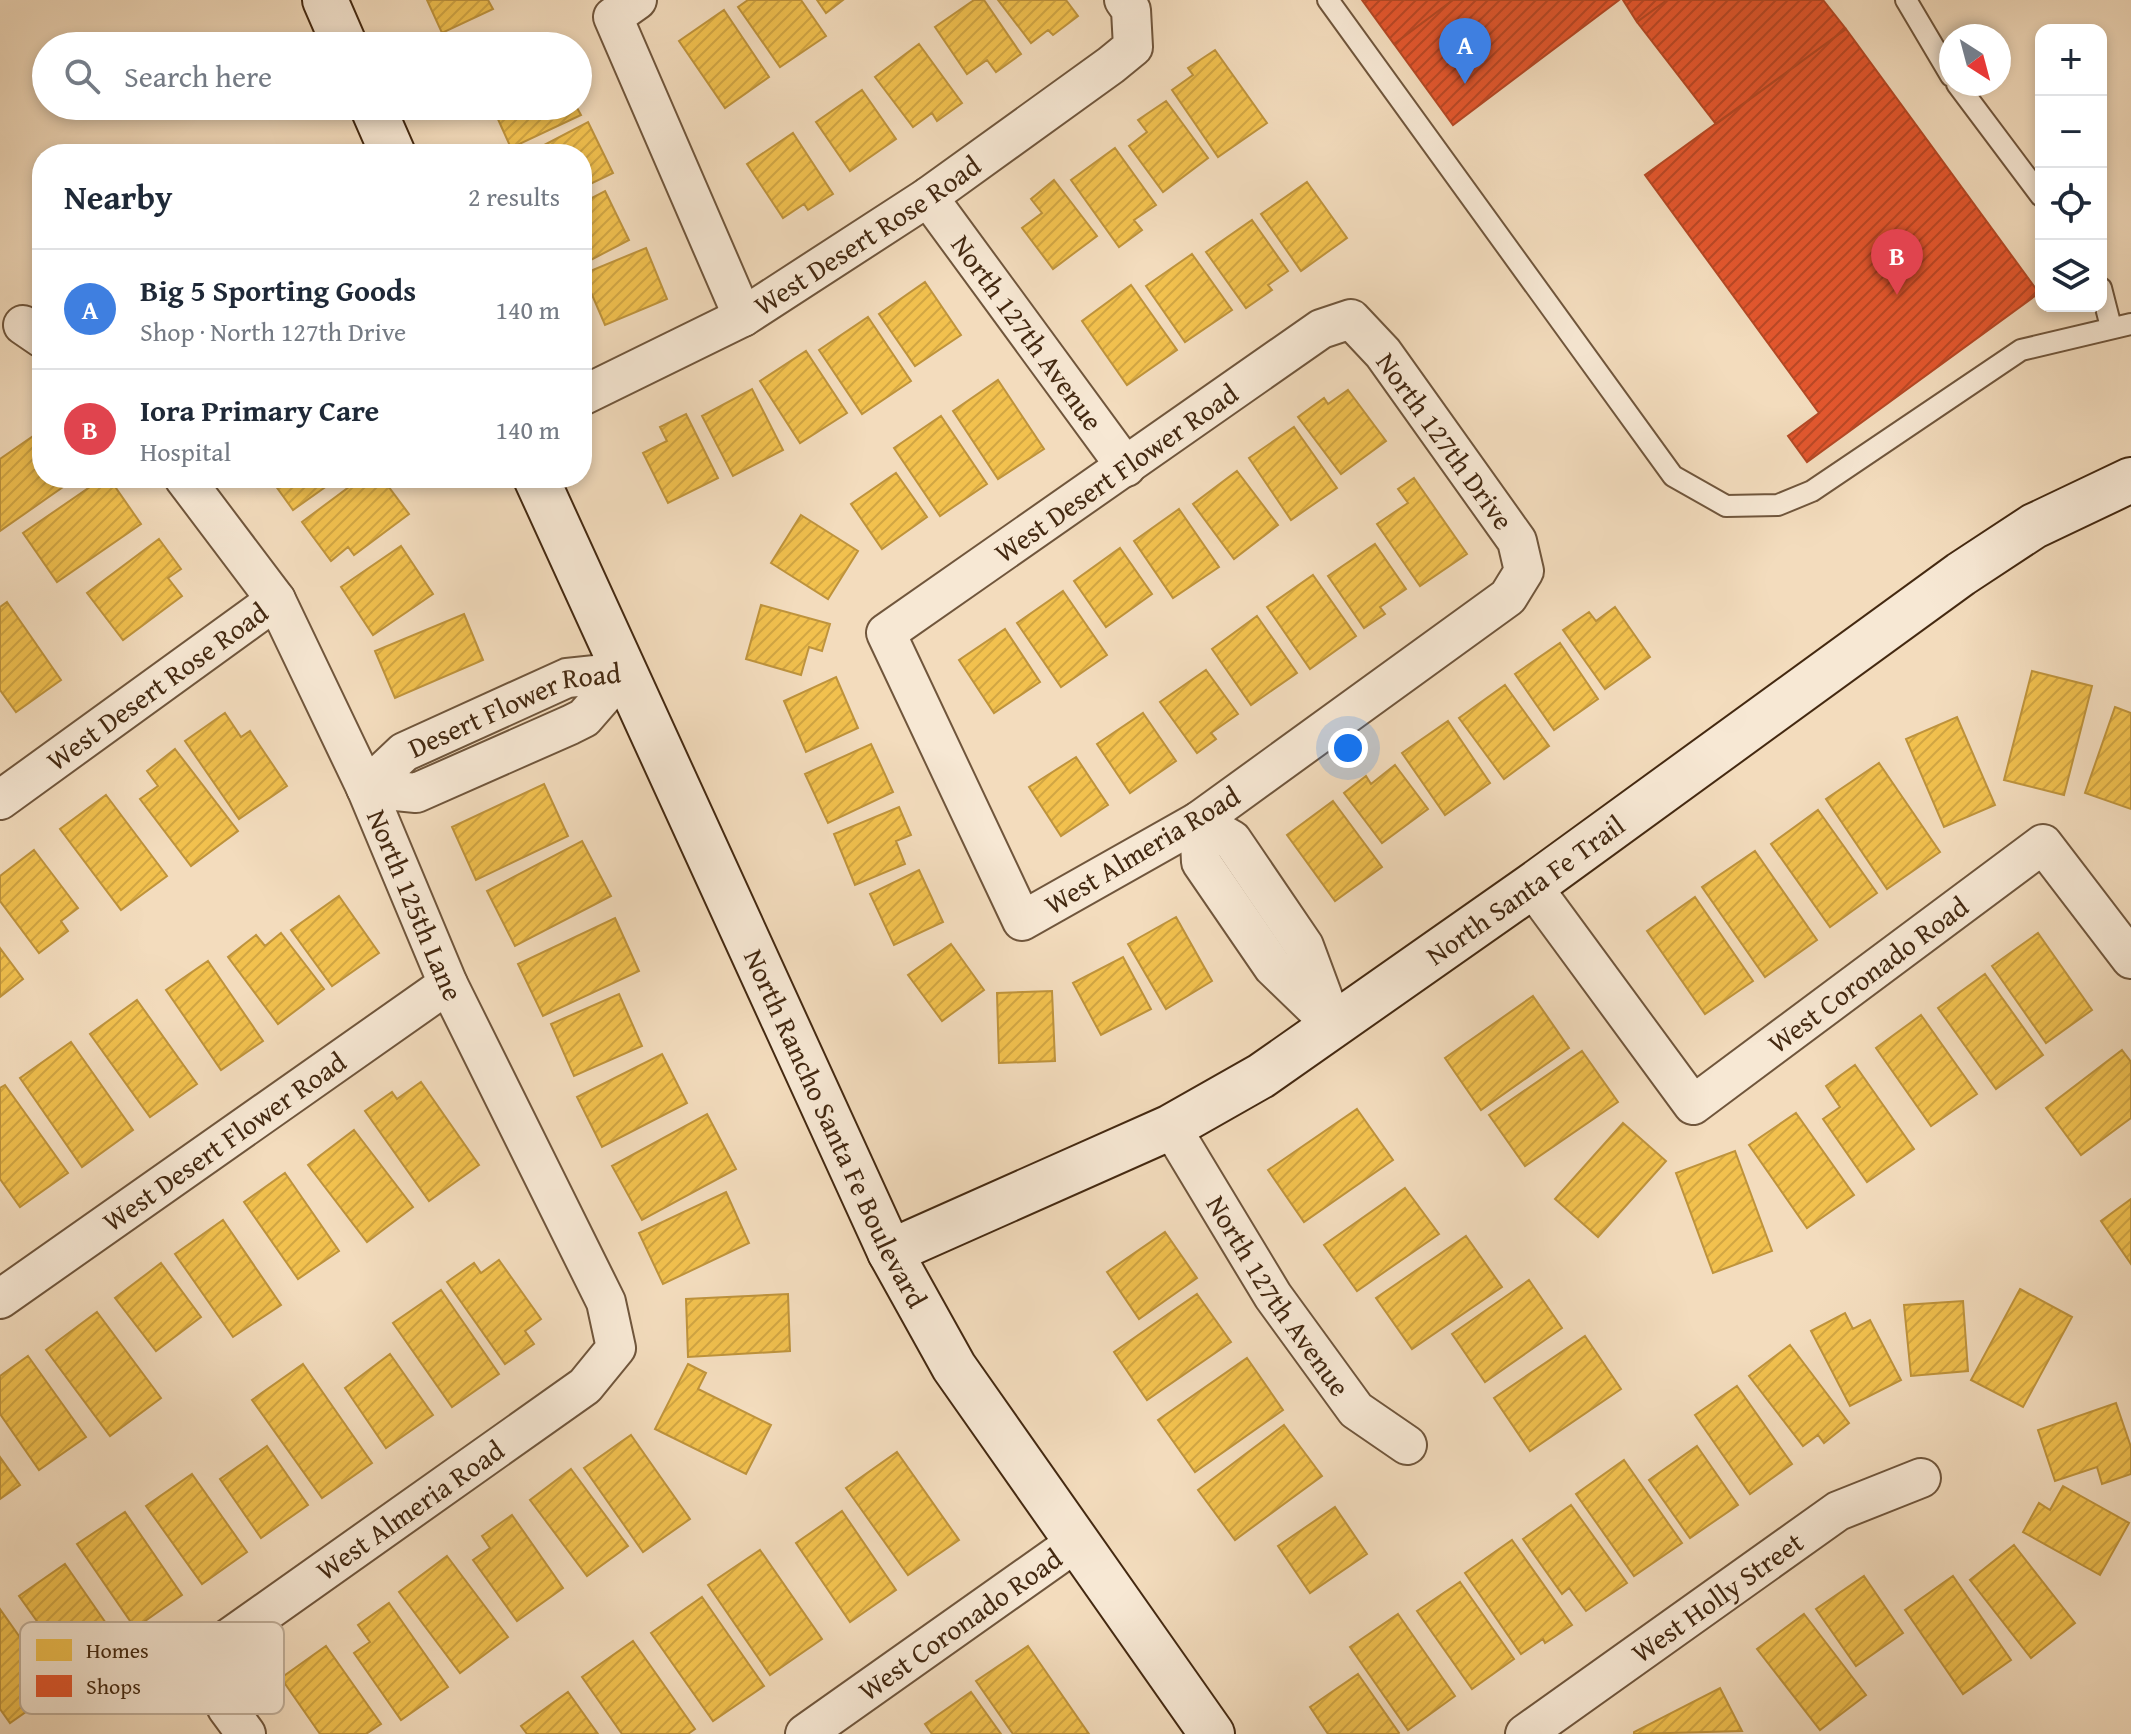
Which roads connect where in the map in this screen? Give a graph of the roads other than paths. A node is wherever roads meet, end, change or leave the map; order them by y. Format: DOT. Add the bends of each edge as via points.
graph roads {
  1 [pos="325,0"];
  2 [pos="1124,0"];
  3 [pos="1328,0"];
  4 [pos="1906,0"];
  5 [pos="625,8"];
  6 [pos="339,32"];
  7 [pos="1939,56"];
  8 [pos="1966,96"];
  9 [pos="378,120"];
  10 [pos="389,144"];
  11 [pos="2035,188"];
  12 [pos="928,197"];
  13 [pos="2107,299"];
  14 [pos="743,317"];
  15 [pos="1351,319"];
  16 [pos="2121,325"];
  17 [pos="592,391"];
  18 [pos="1126,467"];
  19 [pos="2131,480"];
  20 [pos="192,488"];
  21 [pos="541,488"];
  22 [pos="1524,571"];
  23 [pos="276,600"];
  24 [pos="624,672"];
  25 [pos="366,788"];
  26 [pos="0,800"];
  27 [pos="1199,821"];
  28 [pos="1532,886"];
  29 [pos="1022,921"];
  30 [pos="2131,959"];
  31 [pos="448,984"];
  32 [pos="1334,1026"];
  33 [pos="1171,1127"];
  34 [pos="890,1252"];
  35 [pos="0,1299"];
  36 [pos="616,1348"];
  37 [pos="1407,1445"];
  38 [pos="1921,1478"];
  39 [pos="1075,1543"];
  40 [pos="252,1622"];
  41 [pos="231,1714"];
  42 [pos="1542,1729"];
  43 [pos="246,1734"];
  44 [pos="805,1734"];
  45 [pos="1212,1734"];
  1 -- 6 [label="street"];
  2 -- 12 [label="street, West Desert Rose Road" via="1131,10 1133,47"];
  3 -- 16 [label="lane" via="1673,476 1726,506 1778,505 1812,491 2021,350"];
  4 -- 7 [label="lane"];
  5 -- 14 [label="street"];
  8 -- 11 [label="lane"];
  9 -- 10 [label="street"];
  12 -- 14 [label="street, West Desert Rose Road"];
  12 -- 18 [label="street, North 127th Avenue"];
  13 -- 16 [label="lane"];
  14 -- 17 [label="street, West Desert Rose Road"];
  15 -- 18 [label="street, West Desert Flower Road" via="1321,329"];
  15 -- 22 [label="street, North 127th Drive" via="1383,353 1517,541"];
  18 -- 29 [label="street, West Desert Flower Road" via="886,633"];
  19 -- 28 [label="street, North Santa Fe Trail" via="2034,526 1973,566"];
  20 -- 23 [label="street, North 125th Lane"];
  21 -- 24 [label="street, North Rancho Santa Fe Boulevard"];
  22 -- 27 [label="street, West Almeria Road" via="1508,597"];
  23 -- 25 [label="street, North 125th Lane"];
  23 -- 26 [label="street, West Desert Rose Road"];
  24 -- 25 [label="street, Desert Flower Road" via="584,718 570,725 416,793"];
  24 -- 34 [label="street, North Rancho Santa Fe Boulevard"];
  25 -- 31 [label="street, North 125th Lane"];
  27 -- 29 [label="street, West Almeria Road"];
  27 -- 32 [label="street" via="1232,840 1304,946"];
  28 -- 30 [label="street, West Coronado Road" via="1693,1105 2043,844"];
  28 -- 32 [label="street, North Santa Fe Trail"];
  31 -- 35 [label="street, West Desert Flower Road"];
  31 -- 36 [label="street, North 125th Lane" via="606,1302"];
  32 -- 33 [label="street, North Santa Fe Trail" via="1261,1076"];
  33 -- 34 [label="street, North Santa Fe Trail"];
  33 -- 37 [label="street, North 127th Avenue" via="1273,1296 1356,1410"];
  34 -- 39 [label="street, North Rancho Santa Fe Boulevard" via="954,1367"];
  36 -- 40 [label="street, West Almeria Road" via="585,1386"];
  38 -- 42 [label="street, West Holly Street" via="1838,1511"];
  39 -- 44 [label="street, West Coronado Road"];
  39 -- 45 [label="street, North Rancho Santa Fe Boulevard"];
  41 -- 43 [label="street, West Almeria Road"];
}
